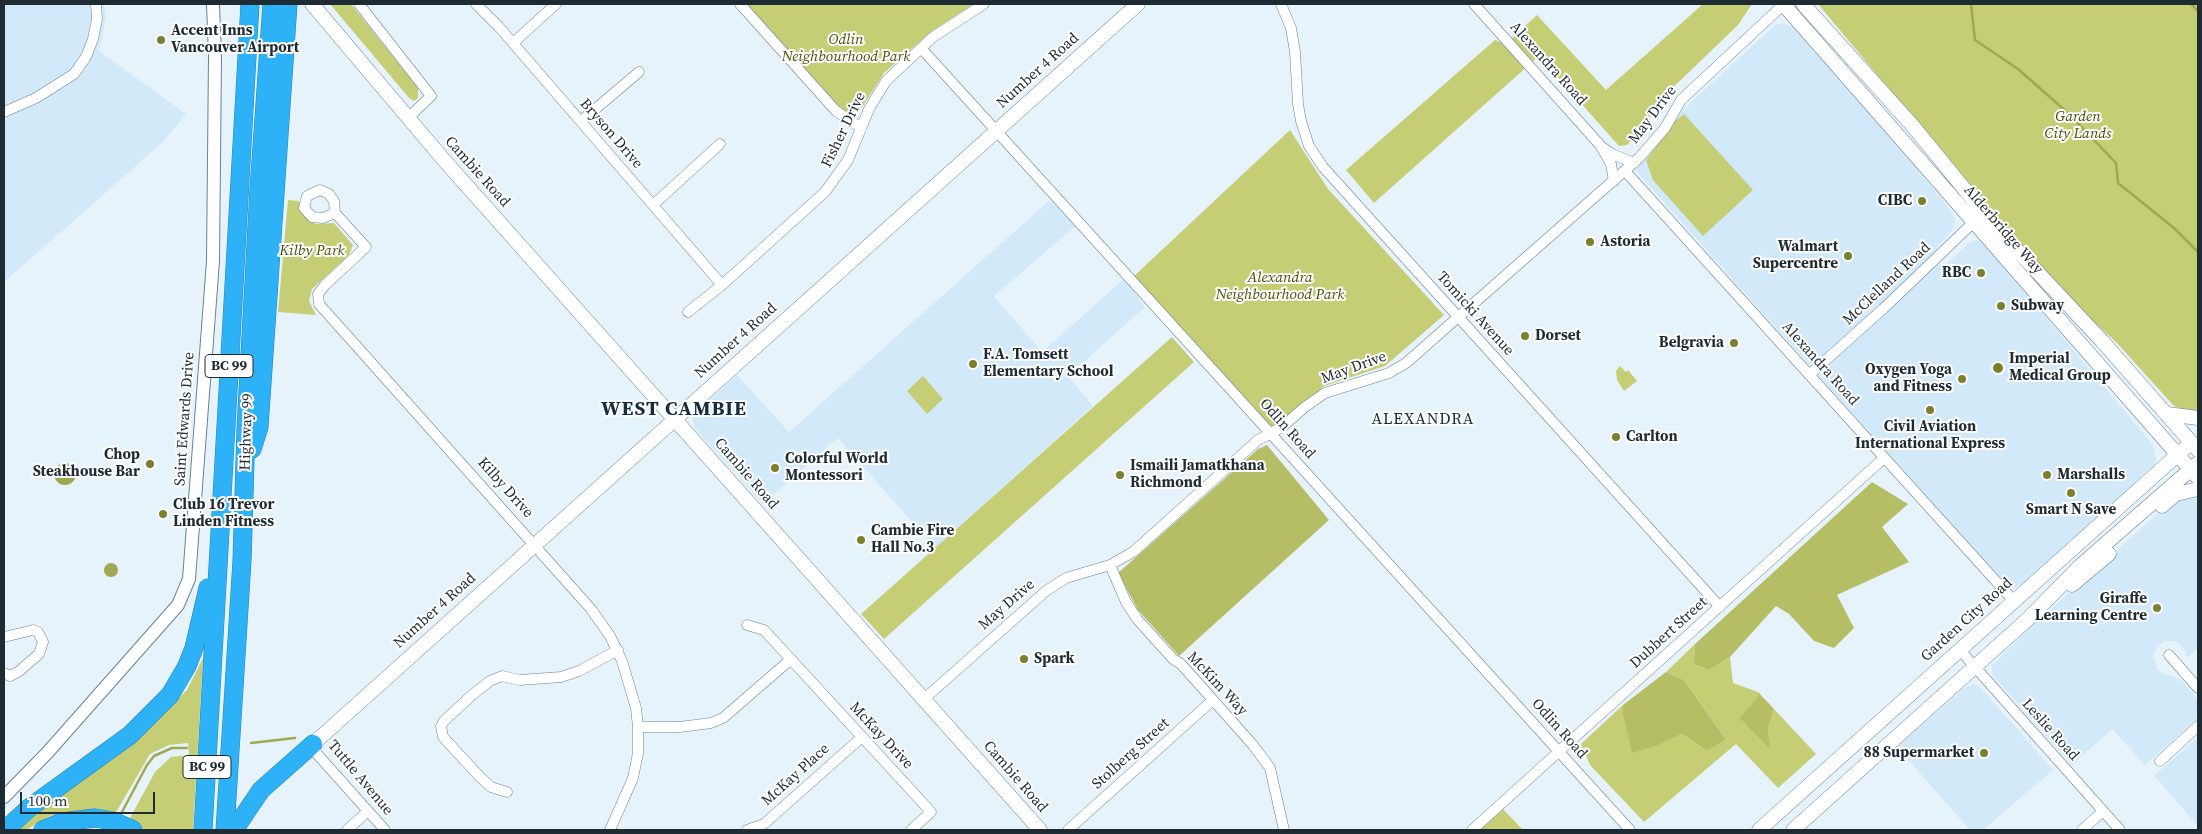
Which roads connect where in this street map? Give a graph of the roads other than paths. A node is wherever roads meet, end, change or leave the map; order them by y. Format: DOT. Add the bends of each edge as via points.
graph roads {
  1 [pos="96,4"];
  2 [pos="213,4"];
  3 [pos="239,4"];
  4 [pos="250,4"];
  5 [pos="272,4"];
  6 [pos="288,4"];
  7 [pos="312,4"];
  8 [pos="359,4"];
  9 [pos="476,4"];
  10 [pos="556,4"];
  11 [pos="740,4"];
  12 [pos="984,4"];
  13 [pos="1138,4"];
  14 [pos="1281,4"];
  15 [pos="1474,4"];
  16 [pos="1783,4"];
  17 [pos="1803,4"];
  18 [pos="513,43"];
  19 [pos="921,48"];
  20 [pos="639,72"];
  21 [pos="4,112"];
  22 [pos="408,118"];
  23 [pos="581,122"];
  24 [pos="860,127"];
  25 [pos="996,130"];
  26 [pos="720,144"];
  27 [pos="1600,145"];
  28 [pos="1634,163"];
  29 [pos="1625,171"];
  30 [pos="1614,181"];
  31 [pos="239,200"];
  32 [pos="653,205"];
  33 [pos="335,213"];
  34 [pos="1979,218"];
  35 [pos="722,285"];
  36 [pos="688,312"];
  37 [pos="1459,319"];
  38 [pos="1810,375"];
  39 [pos="2167,414"];
  40 [pos="674,418"];
  41 [pos="2198,418"];
  42 [pos="1271,434"];
  43 [pos="2196,443"];
  44 [pos="2178,454"];
  45 [pos="1884,458"];
  46 [pos="247,463"];
  47 [pos="2196,470"];
  48 [pos="2198,489"];
  49 [pos="220,531"];
  50 [pos="535,543"];
  51 [pos="1110,565"];
  52 [pos="2013,600"];
  53 [pos="2044,604"];
  54 [pos="1720,607"];
  55 [pos="747,625"];
  56 [pos="4,637"];
  57 [pos="1959,649"];
  58 [pos="618,650"];
  59 [pos="2169,655"];
  60 [pos="790,660"];
  61 [pos="1975,667"];
  62 [pos="4,673"];
  63 [pos="2198,688"];
  64 [pos="924,699"];
  65 [pos="1213,700"];
  66 [pos="2198,726"];
  67 [pos="638,727"];
  68 [pos="862,737"];
  69 [pos="313,744"];
  70 [pos="1560,752"];
  71 [pos="2160,760"];
  72 [pos="507,792"];
  73 [pos="4,797"];
  74 [pos="368,812"];
  75 [pos="2103,812"];
  76 [pos="5,830"];
  77 [pos="42,830"];
  78 [pos="133,830"];
  79 [pos="203,830"];
  80 [pos="225,830"];
  81 [pos="234,830"];
  82 [pos="347,830"];
  83 [pos="385,830"];
  84 [pos="610,830"];
  85 [pos="747,830"];
  86 [pos="911,830"];
  87 [pos="1040,830"];
  88 [pos="1068,830"];
  89 [pos="1284,830"];
  90 [pos="1472,830"];
  91 [pos="1630,830"];
  92 [pos="1760,830"];
  93 [pos="1793,830"];
  94 [pos="2082,830"];
  95 [pos="2120,830"];
  1 -- 21 [label="street" via="94,38 74,74 36,98"];
  2 -- 73 [label="street, Saint Edwards Drive" via="213,261 188,579 178,605"];
  3 -- 31 [label="highway" via="233,169"];
  4 -- 31 [label="highway, Highway 99 / BC 99"];
  5 -- 46 [label="highway, Highway 99 / BC 99" via="246,428"];
  6 -- 46 [label="highway" via="259,427"];
  7 -- 22 [label="main road, Cambie Road"];
  8 -- 22 [label="street" via="431,96"];
  9 -- 18 [label="street, Bryson Drive"];
  10 -- 18 [label="street"];
  11 -- 24 [label="street" via="836,111"];
  12 -- 19 [label="street, Fisher Drive"];
  13 -- 25 [label="main road, Number 4 Road"];
  14 -- 37 [label="street, Tomicki Avenue" via="1291,28 1298,104 1309,146 1322,167"];
  15 -- 27 [label="street, Alexandra Road"];
  16 -- 28 [label="street, May Drive" via="1681,100 1665,128"];
  16 -- 34 [label="main road, Alderbridge Way"];
  17 -- 34 [label="main road, Alderbridge Way" via="1912,125"];
  18 -- 23 [label="street, Bryson Drive"];
  19 -- 24 [label="street, Fisher Drive" via="886,81"];
  19 -- 25 [label="street, Odlin Road"];
  20 -- 23 [label="street"];
  22 -- 40 [label="main road, Cambie Road"];
  23 -- 32 [label="street, Bryson Drive"];
  24 -- 35 [label="street, Fisher Drive" via="848,160 825,192"];
  25 -- 40 [label="main road, Number 4 Road"];
  25 -- 42 [label="street, Odlin Road"];
  26 -- 32 [label="street"];
  27 -- 28 [label="street, Alexandra Road"];
  27 -- 30 [label="street, Alexandra Road" via="1611,164"];
  28 -- 29 [label="street, May Drive"];
  29 -- 30 [label="street, May Drive"];
  29 -- 38 [label="street, Alexandra Road"];
  30 -- 37 [label="street, May Drive"];
  31 -- 49 [label="highway, Highway 99 / BC 99"];
  32 -- 35 [label="street, Bryson Drive"];
  33 -- 50 [label="street, Kilby Drive" via="366,247 325,285 318,294 320,304"];
  34 -- 38 [label="street, McClelland Road" via="1884,310"];
  34 -- 39 [label="main road, Alderbridge Way"];
  34 -- 44 [label="main road, Alderbridge Way"];
  35 -- 36 [label="street, Fisher Drive"];
  37 -- 42 [label="street, May Drive" via="1406,363 1389,373 1325,393"];
  37 -- 54 [label="street, Tomicki Avenue"];
  38 -- 45 [label="street, Alexandra Road"];
  39 -- 41 [label="main road"];
  39 -- 43 [label="main road, Alderbridge Way"];
  40 -- 50 [label="main road, Number 4 Road"];
  40 -- 64 [label="main road, Cambie Road"];
  42 -- 51 [label="street, May Drive" via="1258,440 1133,552"];
  42 -- 70 [label="street, Odlin Road"];
  43 -- 44 [label="main road, Garden City Road"];
  44 -- 47 [label="main road, Alderbridge Way"];
  44 -- 52 [label="main road, Garden City Road"];
  45 -- 52 [label="street, Alexandra Road"];
  45 -- 54 [label="street, Dubbert Street"];
  46 -- 80 [label="highway, Highway 99 / BC 99"];
  47 -- 53 [label="main road" via="2080,566"];
  48 -- 53 [label="main road" via="2176,494 2084,576"];
  49 -- 76 [label="highway" via="194,648 170,694 130,735 28,808"];
  49 -- 79 [label="highway, Highway 99 / BC 99"];
  50 -- 58 [label="street, Kilby Drive" via="595,614"];
  50 -- 69 [label="main road, Number 4 Road"];
  51 -- 64 [label="street, May Drive" via="1066,578 1046,591"];
  51 -- 65 [label="street, McKim Way" via="1137,619"];
  52 -- 57 [label="main road, Garden City Road"];
  53 -- 61 [label="main road"];
  54 -- 70 [label="street, Dubbert Street"];
  55 -- 60 [label="street, McKay Drive" via="764,630"];
  56 -- 62 [label="street" via="33,630 38,632 43,642 39,654 18,672 10,676"];
  57 -- 61 [label="street, Leslie Road"];
  57 -- 92 [label="main road, Garden City Road"];
  58 -- 67 [label="street, Kilby Drive" via="631,686"];
  58 -- 72 [label="street" via="561,677 520,680 502,676 490,681 444,721 441,726 443,737 491,787"];
  59 -- 63 [label="street"];
  60 -- 67 [label="street" via="723,718 699,726"];
  60 -- 68 [label="street, McKay Drive"];
  61 -- 75 [label="street, Leslie Road"];
  61 -- 93 [label="main road"];
  64 -- 87 [label="main road, Cambie Road"];
  65 -- 88 [label="street, Stolberg Street"];
  65 -- 89 [label="street, McKim Way" via="1270,768"];
  66 -- 71 [label="street"];
  67 -- 84 [label="street, Kilby Drive" via="638,753 632,778"];
  68 -- 85 [label="street, McKay Place" via="764,824"];
  68 -- 86 [label="street, McKay Drive" via="931,812"];
  69 -- 74 [label="street, Tuttle Avenue" via="317,754"];
  69 -- 81 [label="highway" via="261,790"];
  70 -- 90 [label="street, Dubbert Street"];
  70 -- 91 [label="street, Odlin Road"];
  74 -- 82 [label="street"];
  74 -- 83 [label="street, Tuttle Avenue"];
  75 -- 94 [label="street"];
  75 -- 95 [label="street, Leslie Road"];
  77 -- 78 [label="highway" via="62,822 95,818 113,821"];
}
